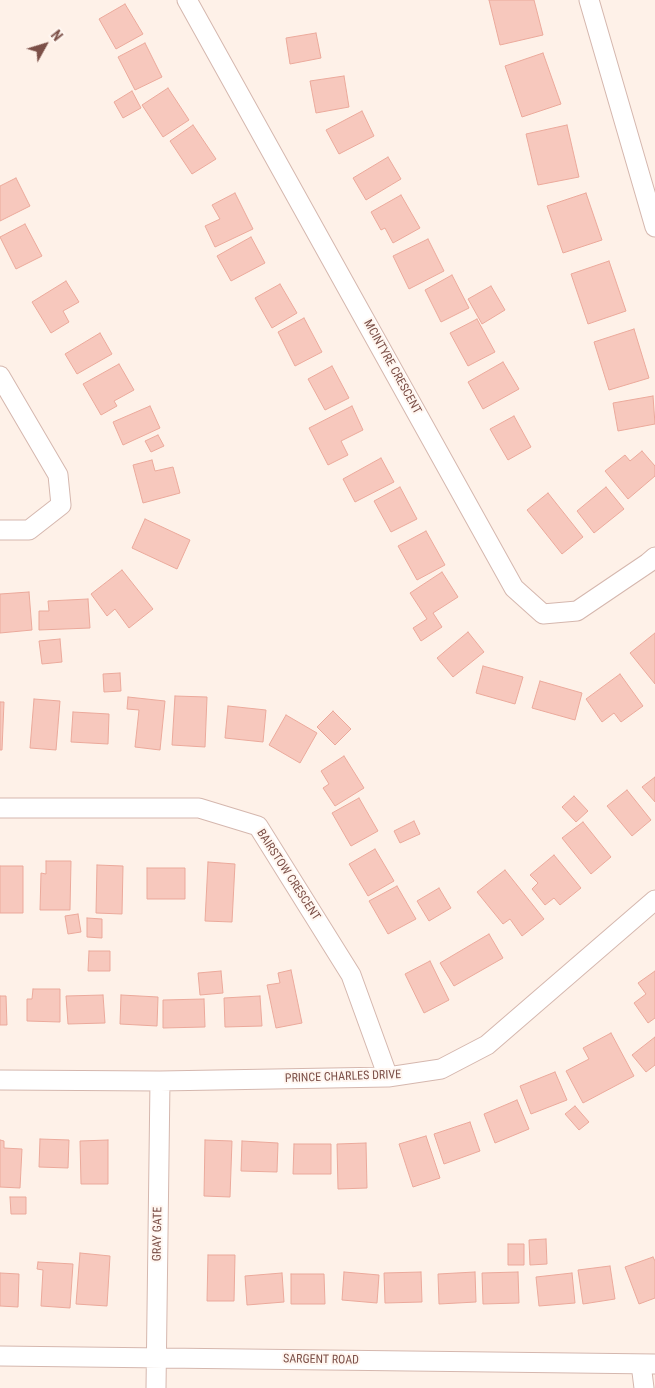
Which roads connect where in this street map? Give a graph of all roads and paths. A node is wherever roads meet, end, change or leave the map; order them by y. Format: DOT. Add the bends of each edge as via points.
graph roads {
  1 [pos="187,0"];
  2 [pos="589,0"];
  3 [pos="655,227"];
  4 [pos="0,376"];
  5 [pos="0,530"];
  6 [pos="655,556"];
  7 [pos="0,808"];
  8 [pos="655,900"];
  9 [pos="388,1077"];
  10 [pos="0,1080"];
  11 [pos="160,1081"];
  12 [pos="0,1356"];
  13 [pos="156,1358"];
  14 [pos="648,1364"];
  15 [pos="156,1388"];
  16 [pos="644,1388"];
  1 -- 6 [label="street, MCINTYRE CRESCENT" via="514,588 543,614 577,611"];
  2 -- 3 [label="street"];
  4 -- 5 [label="street" via="58,475 61,505 29,530"];
  7 -- 9 [label="street, BAIRSTOW CRESCENT" via="199,808 258,826 351,975"];
  8 -- 9 [label="street, PRINCE CHARLES DRIVE" via="487,1045 441,1069"];
  9 -- 11 [label="street, PRINCE CHARLES DRIVE"];
  10 -- 11 [label="street, PRINCE CHARLES DRIVE"];
  11 -- 13 [label="street, GRAY GATE"];
  12 -- 13 [label="street, SARGENT ROAD"];
  13 -- 14 [label="street, SARGENT ROAD"];
  13 -- 15 [label="street, GRAY GATE"];
  14 -- 16 [label="street, SARGENT ROAD"];
}
